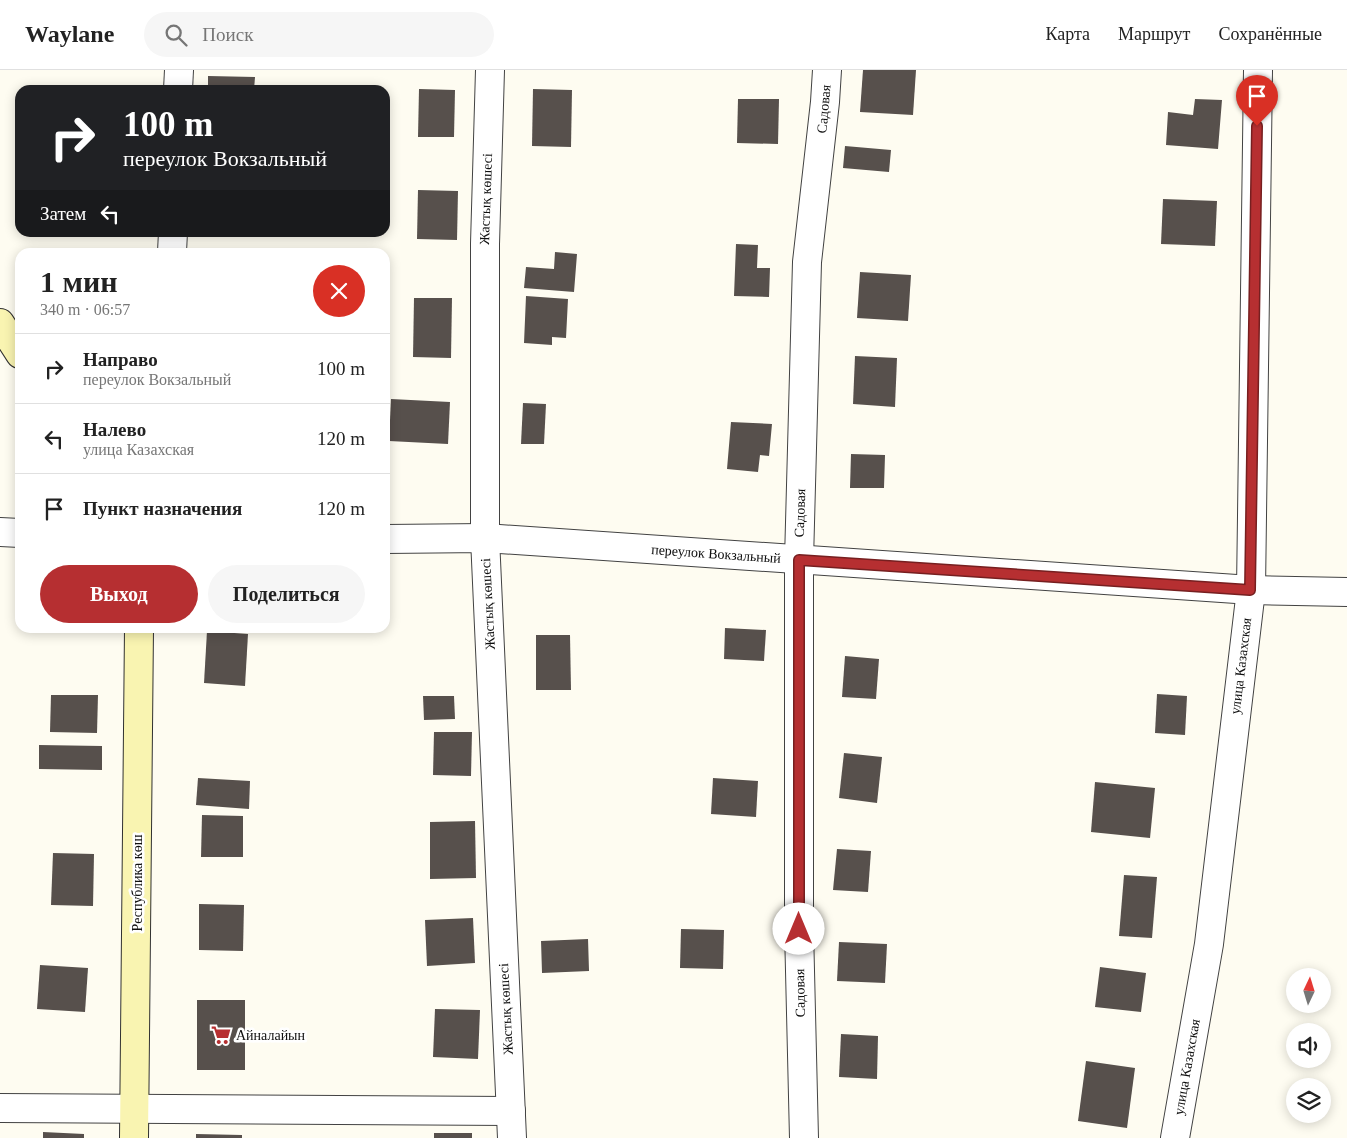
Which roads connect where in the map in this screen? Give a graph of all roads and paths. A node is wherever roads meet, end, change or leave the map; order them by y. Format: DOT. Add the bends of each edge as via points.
graph roads {
  1 [pos="179,70"];
  2 [pos="490,70"];
  3 [pos="827,70"];
  4 [pos="1258,70"];
  5 [pos="178,85"];
  6 [pos="0,322"];
  7 [pos="15,346"];
  8 [pos="0,532"];
  9 [pos="15,533"];
  10 [pos="485,538"];
  11 [pos="390,539"];
  12 [pos="799,560"];
  13 [pos="1250,590"];
  14 [pos="1347,592"];
  15 [pos="139,633"];
  16 [pos="0,1108"];
  17 [pos="135,1110"];
  18 [pos="511,1111"];
  19 [pos="134,1138"];
  20 [pos="512,1138"];
  21 [pos="804,1138"];
  22 [pos="1174,1138"];
  1 -- 5 [label="street"];
  2 -- 10 [label="street, Жастық көшесі" via="485,244"];
  3 -- 12 [label="street, Садовая" via="807,262"];
  4 -- 13 [label="street, улица Казахская"];
  6 -- 7 [label="main road"];
  8 -- 9 [label="street"];
  10 -- 11 [label="street, переулок Вокзальный"];
  10 -- 12 [label="street, переулок Вокзальный"];
  10 -- 18 [label="street, Жастық көшесі"];
  12 -- 13 [label="street, переулок Вокзальный"];
  12 -- 21 [label="street, Садовая" via="799,929"];
  13 -- 14 [label="street, переулок Вокзальный"];
  13 -- 22 [label="street, улица Казахская" via="1209,944"];
  15 -- 17 [label="main road, Республика көш"];
  16 -- 17 [label="street"];
  17 -- 18 [label="street"];
  17 -- 19 [label="main road, Республика көш"];
  18 -- 20 [label="street, Жастық көшесі"];
}
